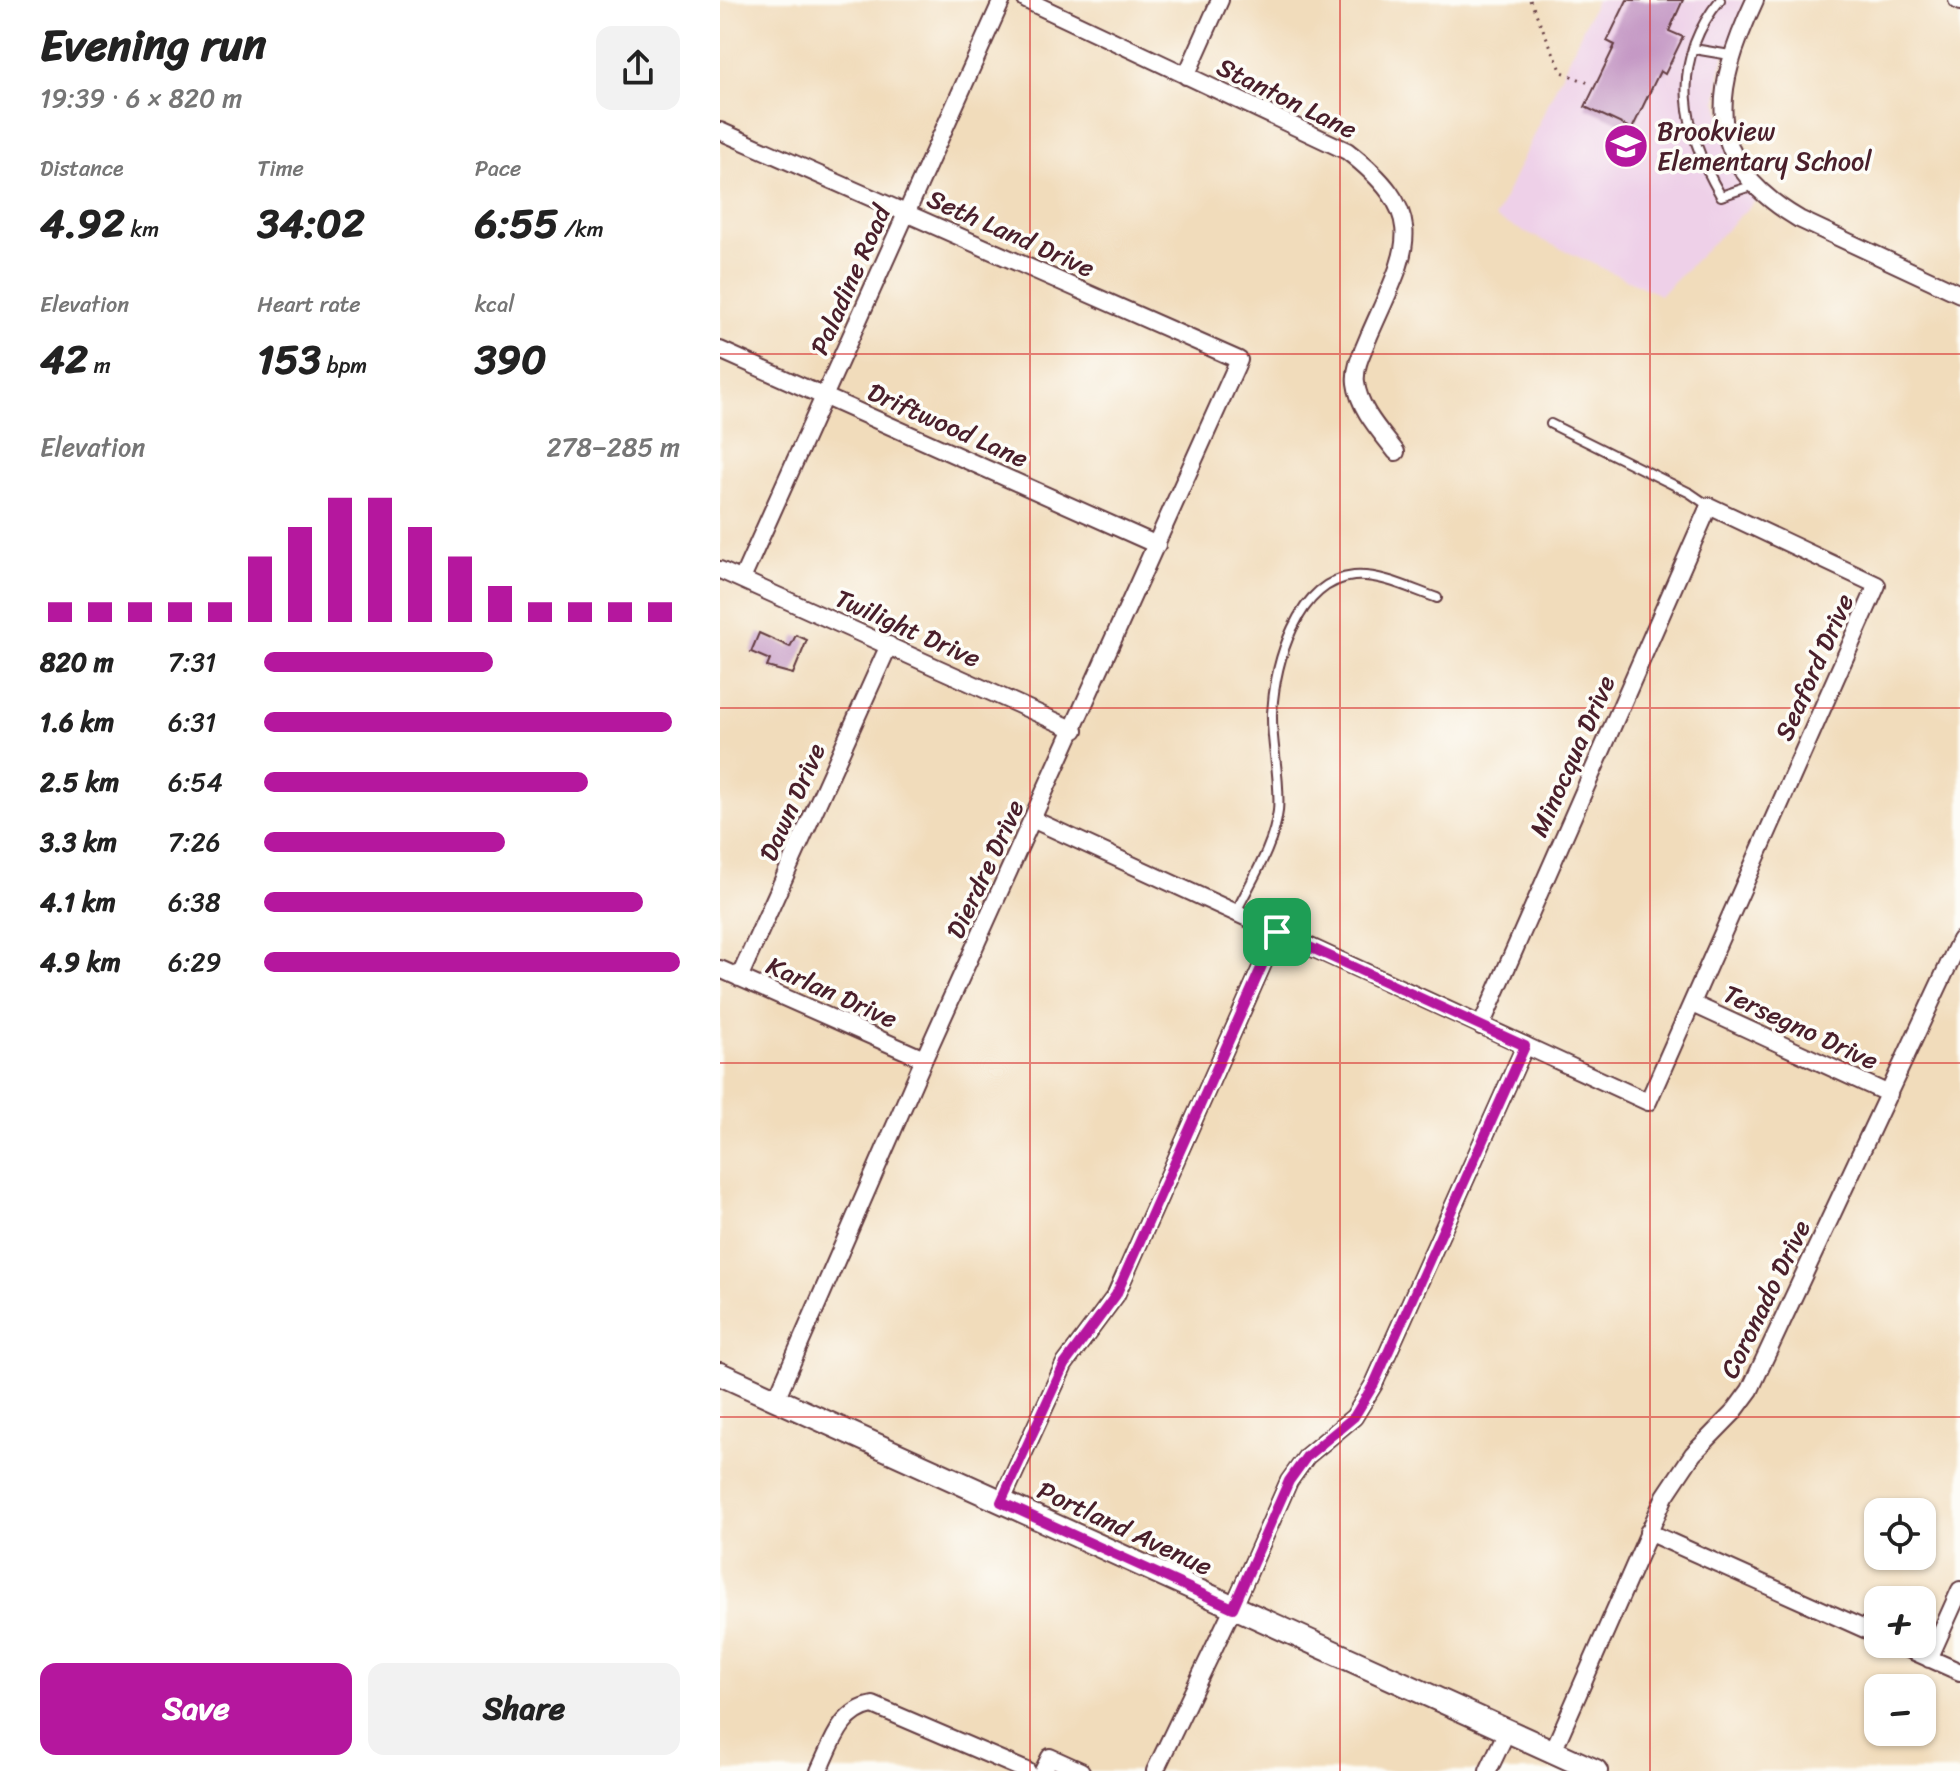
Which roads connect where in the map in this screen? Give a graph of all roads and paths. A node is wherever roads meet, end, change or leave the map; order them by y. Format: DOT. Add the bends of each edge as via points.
graph roads {
  1 [pos="1002,0"];
  2 [pos="1026,0"];
  3 [pos="1220,0"];
  4 [pos="1530,0"];
  5 [pos="1720,0"];
  6 [pos="1755,0"];
  7 [pos="1694,49"];
  8 [pos="1730,55"];
  9 [pos="1186,76"];
  10 [pos="1591,84"];
  11 [pos="720,131"];
  12 [pos="1754,185"];
  13 [pos="906,213"];
  14 [pos="1960,294"];
  15 [pos="720,350"];
  16 [pos="1239,360"];
  17 [pos="824,396"];
  18 [pos="1551,424"];
  19 [pos="1396,452"];
  20 [pos="1709,506"];
  21 [pos="1157,545"];
  22 [pos="720,570"];
  23 [pos="742,579"];
  24 [pos="1437,598"];
  25 [pos="889,645"];
  26 [pos="1075,730"];
  27 [pos="1034,820"];
  28 [pos="1236,913"];
  29 [pos="1277,932"];
  30 [pos="1960,940"];
  31 [pos="720,969"];
  32 [pos="739,978"];
  33 [pos="1693,1004"];
  34 [pos="1481,1026"];
  35 [pos="1525,1046"];
  36 [pos="924,1059"];
  37 [pos="1889,1094"];
  38 [pos="720,1374"];
  39 [pos="776,1399"];
  40 [pos="1001,1502"];
  41 [pos="1648,1532"];
  42 [pos="1960,1590"];
  43 [pos="1233,1608"];
  44 [pos="1864,1629"];
  45 [pos="1929,1659"];
  46 [pos="1960,1672"];
  47 [pos="1507,1731"];
  48 [pos="1553,1751"];
  49 [pos="819,1771"];
  50 [pos="1027,1771"];
  51 [pos="1043,1771"];
  52 [pos="1081,1771"];
  53 [pos="1155,1771"];
  54 [pos="1488,1771"];
  55 [pos="1596,1771"];
  1 -- 13 [label="street, Paladine Road"];
  2 -- 9 [label="street, Stanton Lane"];
  3 -- 9 [label="street"];
  4 -- 10 [label="path" via="1562,72"];
  5 -- 7 [label="lane"];
  6 -- 8 [label="street"];
  7 -- 8 [label="lane"];
  7 -- 12 [label="lane" via="1686,83 1687,118 1700,159 1721,196"];
  8 -- 12 [label="street" via="1723,84 1725,125 1737,161"];
  9 -- 19 [label="street, Stanton Lane" via="1347,151 1380,177 1395,198 1406,231 1403,257 1356,374 1365,407"];
  11 -- 13 [label="street, Seth Land Drive"];
  12 -- 14 [label="street" via="1799,219"];
  13 -- 16 [label="street, Seth Land Drive"];
  13 -- 17 [label="street, Paladine Road"];
  15 -- 17 [label="street, Driftwood Lane"];
  16 -- 21 [label="street, Dierdre Drive"];
  17 -- 21 [label="street, Driftwood Lane"];
  17 -- 23 [label="street, Paladine Road"];
  18 -- 20 [label="lane, Seaford Drive"];
  20 -- 33 [label="street, Seaford Drive" via="1877,585"];
  20 -- 34 [label="street, Minocqua Drive"];
  21 -- 26 [label="street, Dierdre Drive"];
  22 -- 23 [label="street, Twilight Drive"];
  23 -- 25 [label="street, Twilight Drive"];
  24 -- 28 [label="lane" via="1376,577 1353,576 1322,590 1301,611 1286,645 1272,713 1278,813 1269,846"];
  25 -- 26 [label="street, Twilight Drive"];
  25 -- 32 [label="street, Dawn Drive"];
  26 -- 27 [label="street, Dierdre Drive"];
  27 -- 28 [label="street"];
  27 -- 36 [label="street, Dierdre Drive"];
  28 -- 29 [label="street"];
  29 -- 34 [label="street"];
  29 -- 40 [label="street" via="1123,1281 1064,1365"];
  30 -- 37 [label="street, Coronado Drive"];
  31 -- 32 [label="street, Karlan Drive"];
  32 -- 36 [label="street, Karlan Drive"];
  33 -- 35 [label="street, Seaford Drive" via="1648,1102"];
  33 -- 37 [label="street, Tersegno Drive"];
  34 -- 35 [label="street"];
  35 -- 43 [label="street" via="1374,1384 1354,1417 1307,1456 1289,1481"];
  36 -- 39 [label="street, Dierdre Drive"];
  37 -- 41 [label="street, Coronado Drive" via="1750,1390 1684,1466"];
  38 -- 39 [label="main road, Portland Avenue"];
  39 -- 40 [label="main road, Portland Avenue"];
  40 -- 43 [label="main road, Portland Avenue"];
  41 -- 44 [label="street"];
  41 -- 48 [label="street, Coronado Drive"];
  42 -- 45 [label="street"];
  43 -- 47 [label="main road, Portland Avenue"];
  43 -- 53 [label="street"];
  45 -- 46 [label="street"];
  47 -- 48 [label="main road, Portland Avenue"];
  47 -- 54 [label="street"];
  48 -- 55 [label="main road, Portland Avenue"];
  49 -- 50 [label="street" via="847,1717 873,1705"];
  51 -- 52 [label="street" via="1050,1757"];
}
